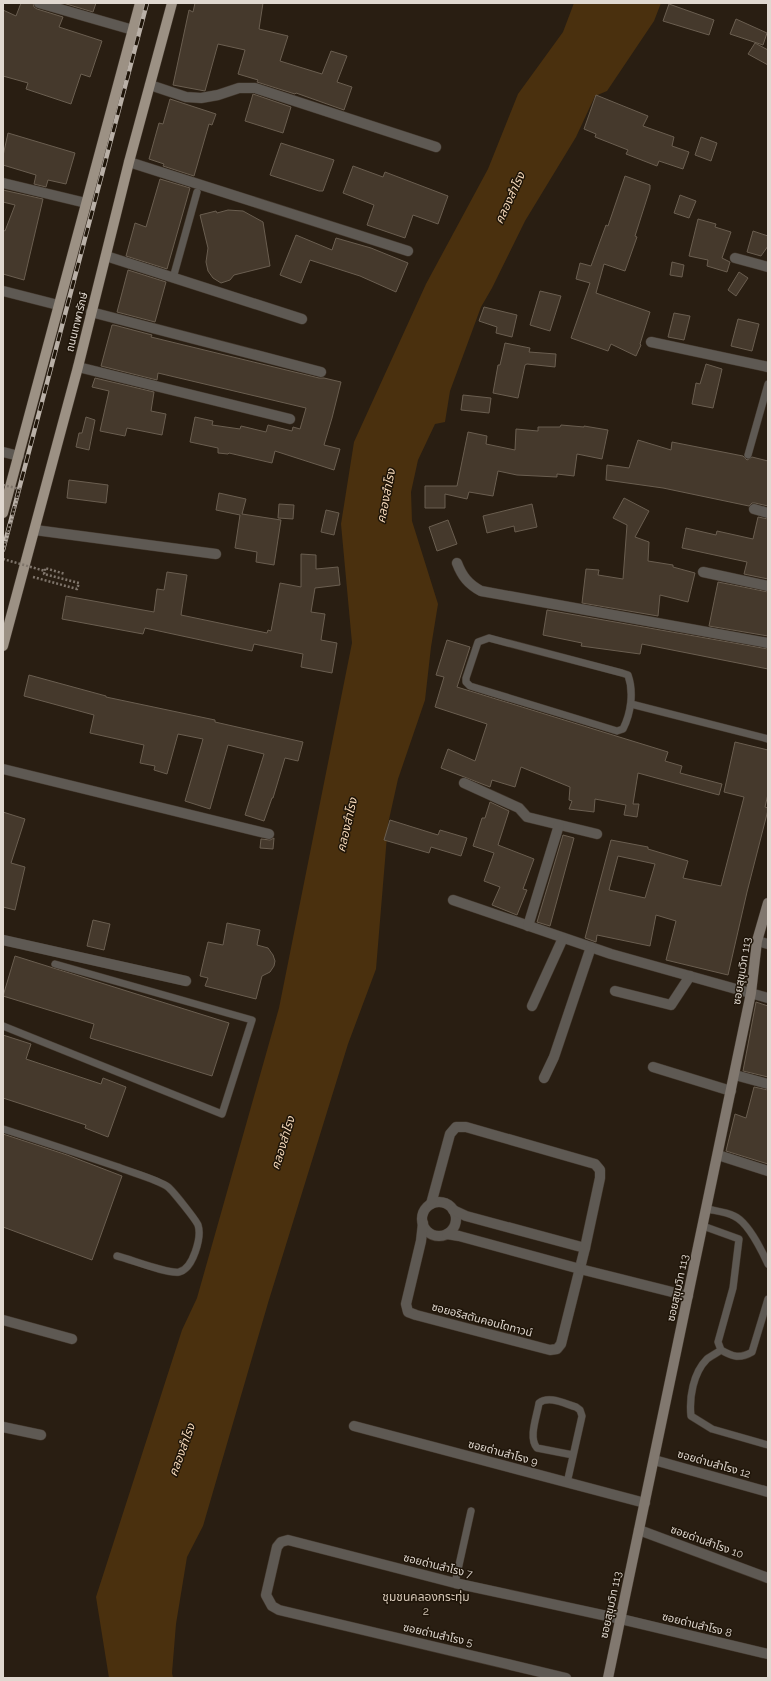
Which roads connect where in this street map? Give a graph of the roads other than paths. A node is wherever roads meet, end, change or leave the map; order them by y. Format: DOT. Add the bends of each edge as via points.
graph roads {
  1 [pos="38,3"];
  2 [pos="140,3"];
  3 [pos="172,3"];
  4 [pos="133,30"];
  5 [pos="150,85"];
  6 [pos="436,147"];
  7 [pos="129,162"];
  8 [pos="3,183"];
  9 [pos="197,192"];
  10 [pos="86,203"];
  11 [pos="408,251"];
  12 [pos="106,256"];
  13 [pos="735,258"];
  14 [pos="768,268"];
  15 [pos="173,278"];
  16 [pos="3,291"];
  17 [pos="58,305"];
  18 [pos="91,312"];
  19 [pos="302,319"];
  20 [pos="651,342"];
  21 [pos="768,366"];
  22 [pos="78,367"];
  23 [pos="321,372"];
  24 [pos="768,384"];
  25 [pos="290,419"];
  26 [pos="3,452"];
  27 [pos="748,455"];
  28 [pos="19,456"];
  29 [pos="754,509"];
  30 [pos="3,513"];
  31 [pos="768,513"];
  32 [pos="35,530"];
  33 [pos="216,554"];
  34 [pos="457,563"];
  35 [pos="703,572"];
  36 [pos="768,586"];
  37 [pos="768,643"];
  38 [pos="3,646"];
  39 [pos="630,704"];
  40 [pos="768,739"];
  41 [pos="3,768"];
  42 [pos="464,783"];
  43 [pos="559,825"];
  44 [pos="269,834"];
  45 [pos="597,834"];
  46 [pos="453,900"];
  47 [pos="768,903"];
  48 [pos="528,926"];
  49 [pos="563,938"];
  50 [pos="3,940"];
  51 [pos="757,941"];
  52 [pos="768,944"];
  53 [pos="592,947"];
  54 [pos="55,964"];
  55 [pos="690,976"];
  56 [pos="186,981"];
  57 [pos="615,991"];
  58 [pos="751,993"];
  59 [pos="768,998"];
  60 [pos="532,1006"];
  61 [pos="3,1026"];
  62 [pos="653,1067"];
  63 [pos="735,1075"];
  64 [pos="544,1078"];
  65 [pos="768,1084"];
  66 [pos="731,1091"];
  67 [pos="3,1128"];
  68 [pos="718,1155"];
  69 [pos="768,1171"];
  70 [pos="431,1204"];
  71 [pos="707,1209"];
  72 [pos="453,1210"];
  73 [pos="423,1223"];
  74 [pos="703,1226"];
  75 [pos="447,1234"];
  76 [pos="585,1248"];
  77 [pos="117,1256"];
  78 [pos="768,1264"];
  79 [pos="580,1269"];
  80 [pos="688,1296"];
  81 [pos="768,1299"];
  82 [pos="3,1320"];
  83 [pos="72,1339"];
  84 [pos="721,1350"];
  85 [pos="354,1426"];
  86 [pos="3,1427"];
  87 [pos="41,1435"];
  88 [pos="768,1444"];
  89 [pos="573,1455"];
  90 [pos="654,1460"];
  91 [pos="567,1483"];
  92 [pos="768,1492"];
  93 [pos="645,1503"];
  94 [pos="471,1511"];
  95 [pos="639,1530"];
  96 [pos="271,1571"];
  97 [pos="768,1578"];
  98 [pos="455,1583"];
  99 [pos="621,1619"];
  100 [pos="768,1654"];
  101 [pos="566,1678"];
  102 [pos="608,1678"];
  1 -- 4 [label="street"];
  2 -- 4 [label="main road, ถนนเทพารักษ์"];
  3 -- 5 [label="main road, ถนนเทพารักษ์"];
  4 -- 10 [label="main road, ถนนเทพารักษ์"];
  5 -- 6 [label="street" via="186,97 201,98 239,88 255,88"];
  5 -- 7 [label="main road, ถนนเทพารักษ์"];
  7 -- 11 [label="street"];
  7 -- 12 [label="main road, ถนนเทพารักษ์"];
  8 -- 10 [label="street"];
  9 -- 15 [label="lane"];
  10 -- 17 [label="main road, ถนนเทพารักษ์"];
  12 -- 15 [label="street"];
  12 -- 18 [label="main road, ถนนเทพารักษ์"];
  13 -- 14 [label="street"];
  15 -- 19 [label="street"];
  16 -- 17 [label="street"];
  17 -- 28 [label="main road, ถนนเทพารักษ์"];
  18 -- 22 [label="main road, ถนนเทพารักษ์"];
  18 -- 23 [label="street"];
  20 -- 21 [label="street"];
  22 -- 25 [label="street"];
  22 -- 32 [label="main road, ถนนเทพารักษ์"];
  24 -- 27 [label="lane"];
  26 -- 28 [label="street"];
  28 -- 30 [label="main road, ถนนเทพารักษ์"];
  29 -- 31 [label="street"];
  32 -- 33 [label="street"];
  32 -- 38 [label="main road, ถนนเทพารักษ์"];
  34 -- 37 [label="street" via="462,575 480,591"];
  35 -- 36 [label="street"];
  39 -- 39 [label="lane" via="630,682 628,676 622,672 489,638 478,642 466,678 470,686 617,731 623,729"];
  39 -- 40 [label="lane"];
  41 -- 44 [label="street"];
  42 -- 43 [label="street" via="519,808 527,817"];
  43 -- 45 [label="street"];
  43 -- 48 [label="street"];
  46 -- 48 [label="street"];
  47 -- 51 [label="main road, ซอยสุขุมวิท 113"];
  48 -- 49 [label="street"];
  49 -- 53 [label="street"];
  49 -- 60 [label="street"];
  50 -- 56 [label="street"];
  51 -- 52 [label="street"];
  51 -- 58 [label="main road, ซอยสุขุมวิท 113"];
  53 -- 55 [label="street"];
  53 -- 64 [label="street" via="554,1058"];
  54 -- 61 [label="lane" via="252,1020 222,1114"];
  55 -- 57 [label="street" via="671,1005"];
  55 -- 58 [label="street"];
  58 -- 59 [label="street"];
  58 -- 63 [label="main road, ซอยสุขุมวิท 113"];
  62 -- 66 [label="street"];
  63 -- 65 [label="street"];
  63 -- 66 [label="main road, ซอยสุขุมวิท 113"];
  66 -- 68 [label="main road, ซอยสุขุมวิท 113"];
  67 -- 77 [label="lane" via="168,1187 199,1227 192,1262 179,1272"];
  68 -- 69 [label="street"];
  68 -- 71 [label="main road, ซอยสุขุมวิท 113"];
  70 -- 72 [label="street" via="442,1202"];
  70 -- 73 [label="street, ซอยอริสตันคอนโดทาวน์" via="424,1212"];
  70 -- 76 [label="street, ซอยอริสตันคอนโดทาวน์" via="450,1134 456,1127 474,1129 595,1164 600,1170 600,1178"];
  71 -- 74 [label="main road, ซอยสุขุมวิท 113"];
  71 -- 78 [label="lane" via="736,1216 747,1227"];
  72 -- 75 [label="street" via="456,1223"];
  72 -- 76 [label="street" via="466,1216"];
  73 -- 75 [label="street" via="434,1235"];
  73 -- 79 [label="street, ซอยอริสตันคอนโดทาวน์" via="406,1304 408,1312 416,1315 550,1350 556,1349 561,1344"];
  74 -- 80 [label="main road, ซอยสุขุมวิท 113"];
  74 -- 84 [label="lane" via="739,1239 733,1288 718,1342"];
  75 -- 79 [label="street"];
  76 -- 79 [label="street, ซอยอริสตันคอนโดทาวน์"];
  79 -- 80 [label="street"];
  80 -- 90 [label="main road, ซอยสุขุมวิท 113"];
  81 -- 84 [label="lane" via="752,1352 744,1357 730,1355"];
  82 -- 83 [label="street"];
  84 -- 88 [label="lane" via="707,1360 697,1374 690,1403 692,1416 712,1429"];
  85 -- 91 [label="street, ซอยด่านสำโรง 9"];
  86 -- 87 [label="street"];
  89 -- 89 [label="lane" via="537,1448 533,1444 539,1403 543,1400 548,1399 580,1410 582,1416"];
  89 -- 91 [label="lane"];
  90 -- 92 [label="street, ซอยด่านสำโรง 12"];
  90 -- 93 [label="main road, ซอยสุขุมวิท 113"];
  91 -- 93 [label="street, ซอยด่านสำโรง 9"];
  93 -- 95 [label="main road, ซอยสุขุมวิท 113"];
  94 -- 98 [label="lane"];
  95 -- 97 [label="street, ซอยด่านสำโรง 10"];
  95 -- 99 [label="main road, ซอยสุขุมวิท 113"];
  96 -- 98 [label="street, ซอยด่านสำโรง 7" via="277,1547 281,1542 288,1540"];
  96 -- 101 [label="street, ซอยด่านสำโรง 5" via="266,1595 272,1606 279,1610"];
  98 -- 99 [label="street, ซอยด่านสำโรง 7"];
  99 -- 100 [label="street, ซอยด่านสำโรง 8"];
  99 -- 102 [label="main road, ซอยสุขุมวิท 113"];
}
